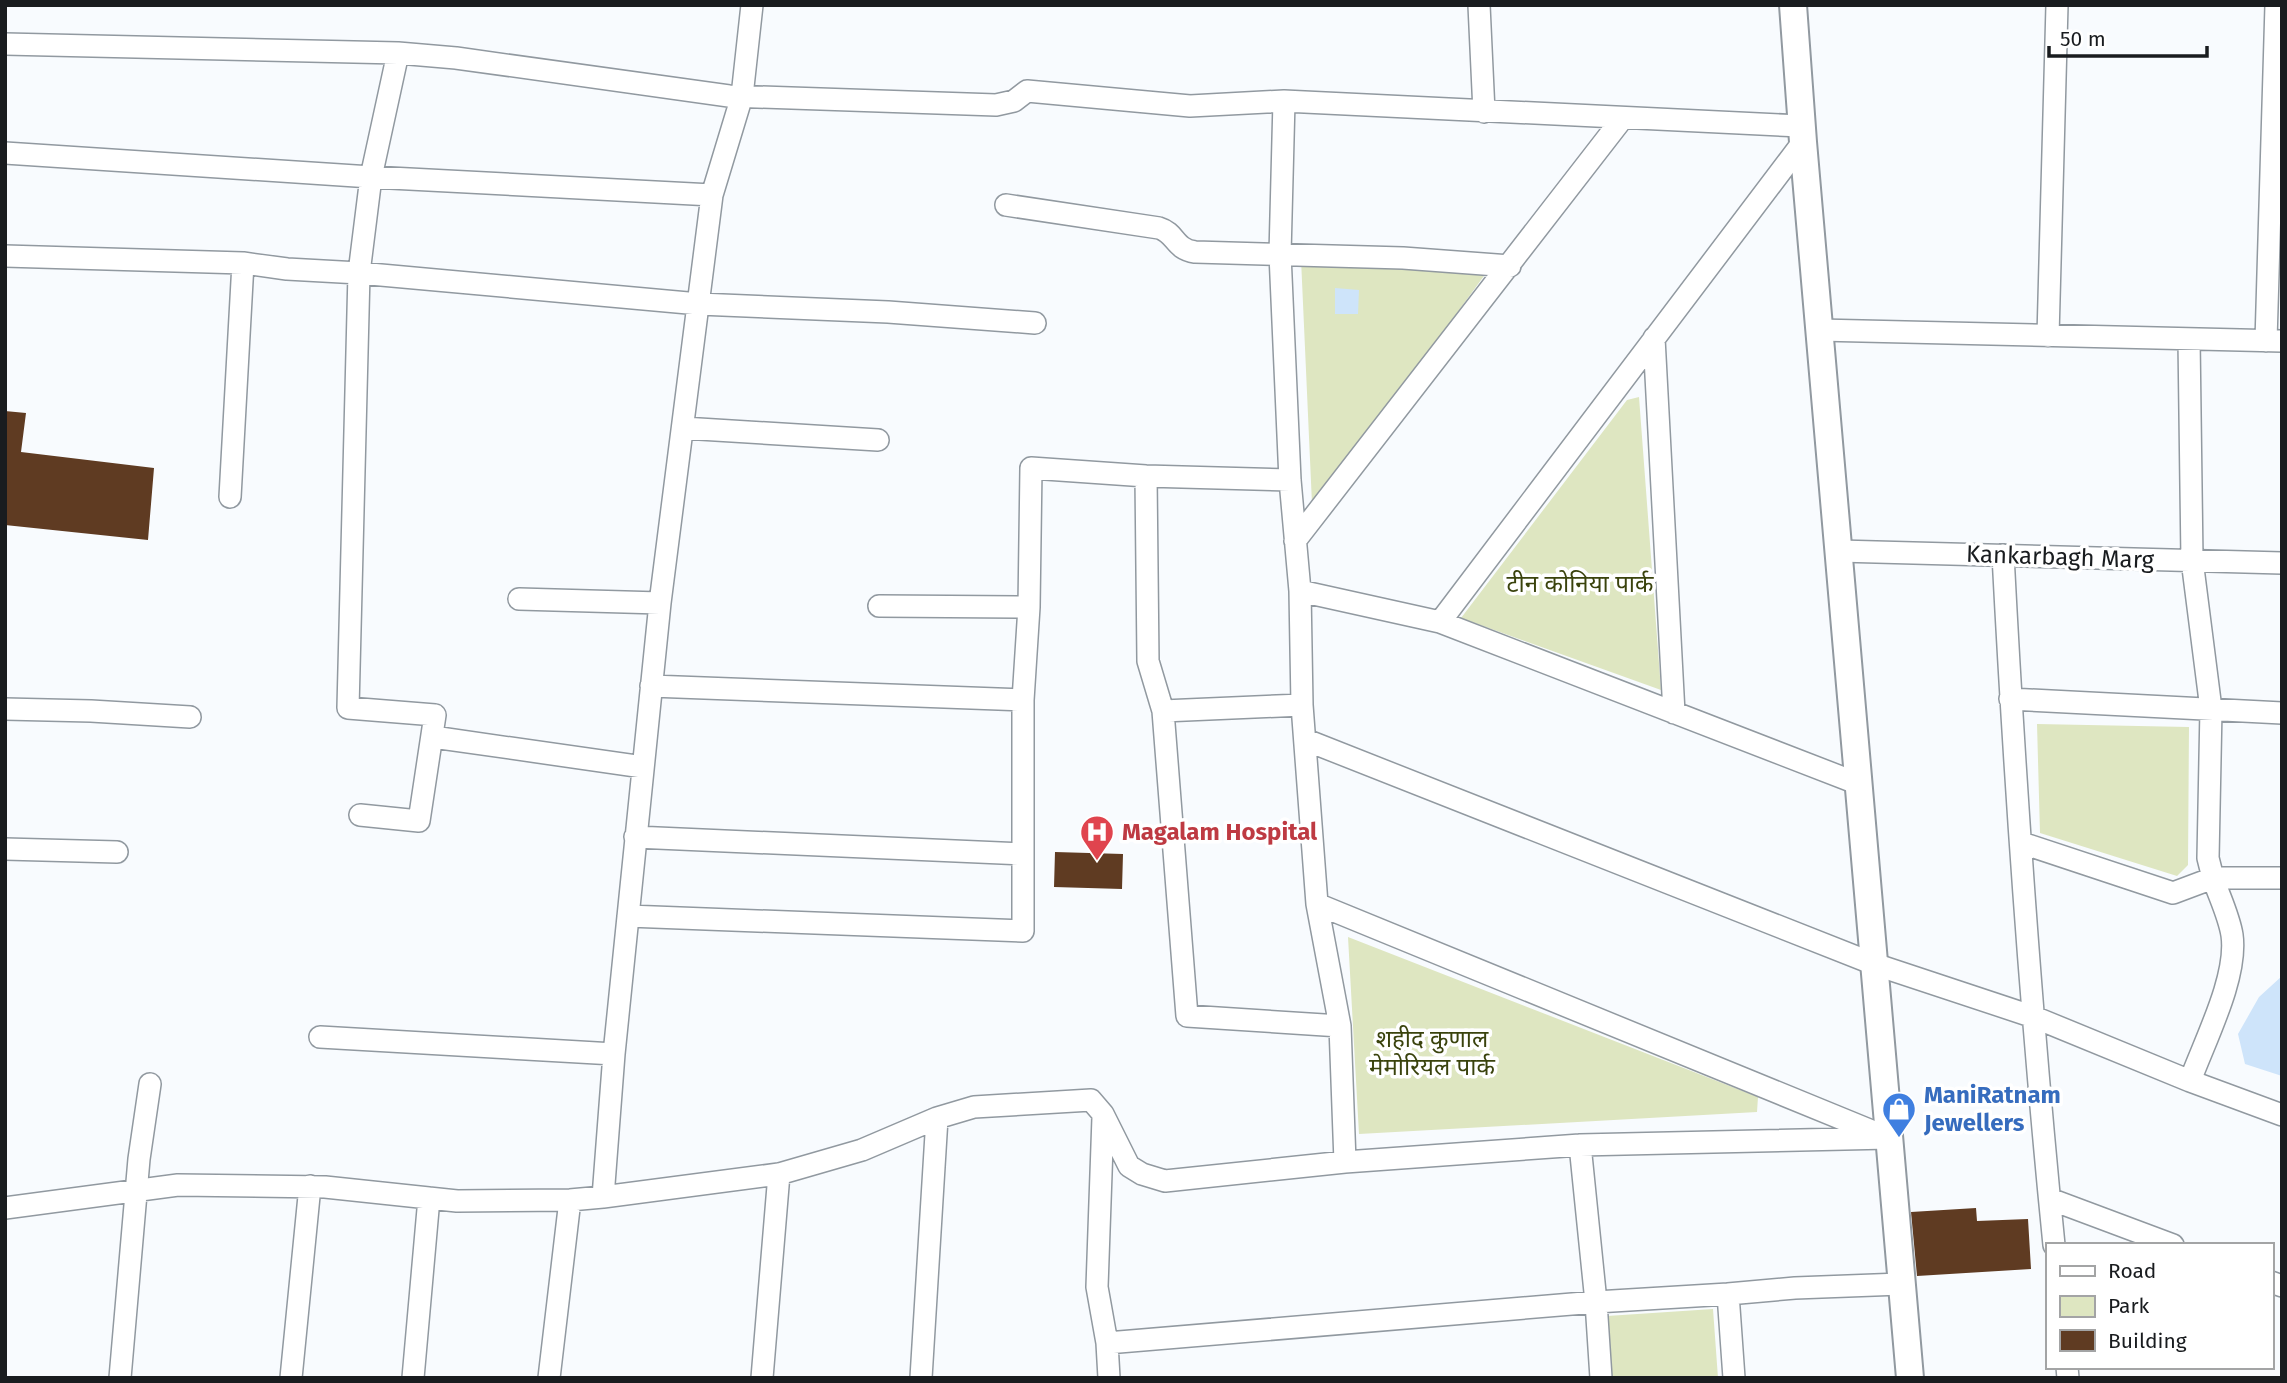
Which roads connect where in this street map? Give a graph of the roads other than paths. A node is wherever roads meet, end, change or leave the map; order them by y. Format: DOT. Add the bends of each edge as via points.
graph roads {
  1 [pos="752,5"];
  2 [pos="1479,5"];
  3 [pos="1793,5"];
  4 [pos="2057,5"];
  5 [pos="2276,5"];
  6 [pos="5,44"];
  7 [pos="398,53"];
  8 [pos="742,96"];
  9 [pos="1284,101"];
  10 [pos="1484,112"];
  11 [pos="1622,119"];
  12 [pos="2277,127"];
  13 [pos="1802,134"];
  14 [pos="5,153"];
  15 [pos="371,177"];
  16 [pos="712,194"];
  17 [pos="1006,205"];
  18 [pos="1280,254"];
  19 [pos="5,256"];
  20 [pos="243,263"];
  21 [pos="1510,266"];
  22 [pos="359,273"];
  23 [pos="699,304"];
  24 [pos="1035,323"];
  25 [pos="1819,330"];
  26 [pos="2048,336"];
  27 [pos="1654,338"];
  28 [pos="2189,339"];
  29 [pos="2274,341"];
  30 [pos="683,428"];
  31 [pos="878,440"];
  32 [pos="1146,477"];
  33 [pos="1290,480"];
  34 [pos="230,497"];
  35 [pos="1295,541"];
  36 [pos="1839,551"];
  37 [pos="2003,555"];
  38 [pos="2192,560"];
  39 [pos="2282,563"];
  40 [pos="1300,591"];
  41 [pos="519,599"];
  42 [pos="660,603"];
  43 [pos="879,606"];
  44 [pos="1029,607"];
  45 [pos="1440,622"];
  46 [pos="651,686"];
  47 [pos="2010,699"];
  48 [pos="1023,700"];
  49 [pos="1302,705"];
  50 [pos="5,709"];
  51 [pos="2211,709"];
  52 [pos="1163,710"];
  53 [pos="1674,713"];
  54 [pos="2282,713"];
  55 [pos="190,716"];
  56 [pos="433,737"];
  57 [pos="1306,740"];
  58 [pos="643,767"];
  59 [pos="1859,784"];
  60 [pos="360,815"];
  61 [pos="635,837"];
  62 [pos="2022,843"];
  63 [pos="5,849"];
  64 [pos="117,852"];
  65 [pos="1023,854"];
  66 [pos="2213,878"];
  67 [pos="2282,878"];
  68 [pos="1317,904"];
  69 [pos="628,916"];
  70 [pos="1874,964"];
  71 [pos="2034,1017"];
  72 [pos="1340,1026"];
  73 [pos="320,1037"];
  74 [pos="614,1054"];
  75 [pos="2190,1081"];
  76 [pos="150,1084"];
  77 [pos="1103,1114"];
  78 [pos="2282,1115"];
  79 [pos="937,1118"];
  80 [pos="1889,1138"];
  81 [pos="1580,1145"];
  82 [pos="1345,1162"];
  83 [pos="779,1174"];
  84 [pos="310,1186"];
  85 [pos="137,1190"];
  86 [pos="603,1197"];
  87 [pos="429,1198"];
  88 [pos="2050,1199"];
  89 [pos="570,1200"];
  90 [pos="5,1208"];
  91 [pos="2054,1243"];
  92 [pos="2168,1243"];
  93 [pos="1902,1284"];
  94 [pos="1728,1294"];
  95 [pos="1596,1302"];
  96 [pos="1107,1343"];
  97 [pos="120,1378"];
  98 [pos="291,1378"];
  99 [pos="413,1378"];
  100 [pos="549,1378"];
  101 [pos="762,1378"];
  102 [pos="921,1378"];
  103 [pos="1109,1378"];
  104 [pos="1601,1378"];
  105 [pos="1734,1378"];
  106 [pos="1910,1378"];
  1 -- 8 [label="street"];
  2 -- 10 [label="street"];
  3 -- 13 [label="street"];
  4 -- 26 [label="street"];
  5 -- 12 [label="street"];
  6 -- 7 [label="street"];
  7 -- 8 [label="street"];
  7 -- 15 [label="street"];
  8 -- 9 [label="street" via="996,105 1027,91 1190,106"];
  8 -- 16 [label="street"];
  9 -- 10 [label="street"];
  9 -- 18 [label="street"];
  10 -- 11 [label="street"];
  11 -- 13 [label="street"];
  11 -- 21 [label="street"];
  12 -- 29 [label="street"];
  13 -- 25 [label="street"];
  13 -- 27 [label="street"];
  14 -- 15 [label="street"];
  15 -- 16 [label="street"];
  15 -- 22 [label="street"];
  16 -- 23 [label="street"];
  17 -- 18 [label="street" via="1167,230 1185,251"];
  18 -- 21 [label="street"];
  18 -- 33 [label="street"];
  19 -- 20 [label="street"];
  20 -- 22 [label="street"];
  20 -- 34 [label="street"];
  21 -- 35 [label="street"];
  22 -- 23 [label="street"];
  22 -- 56 [label="street" via="348,708 435,715"];
  23 -- 24 [label="street"];
  23 -- 30 [label="street"];
  25 -- 26 [label="street"];
  25 -- 36 [label="street"];
  26 -- 28 [label="street"];
  27 -- 45 [label="street"];
  27 -- 53 [label="street"];
  28 -- 29 [label="street"];
  28 -- 38 [label="street"];
  30 -- 31 [label="street"];
  30 -- 42 [label="street"];
  32 -- 33 [label="street"];
  32 -- 44 [label="street" via="1031,468"];
  32 -- 52 [label="street" via="1148,661"];
  33 -- 35 [label="street"];
  35 -- 40 [label="street"];
  36 -- 37 [label="street, Kankarbagh Marg"];
  36 -- 59 [label="street"];
  37 -- 38 [label="street, Kankarbagh Marg"];
  37 -- 47 [label="street"];
  38 -- 39 [label="street, Kankarbagh Marg"];
  38 -- 51 [label="street"];
  40 -- 45 [label="street"];
  40 -- 49 [label="street"];
  41 -- 42 [label="street"];
  42 -- 46 [label="street"];
  43 -- 44 [label="street"];
  44 -- 48 [label="street"];
  45 -- 53 [label="street"];
  46 -- 48 [label="street"];
  46 -- 58 [label="street"];
  47 -- 51 [label="street"];
  47 -- 62 [label="street"];
  48 -- 65 [label="street"];
  49 -- 52 [label="street"];
  49 -- 57 [label="street"];
  50 -- 55 [label="street"];
  51 -- 54 [label="street"];
  51 -- 66 [label="street" via="2208,858"];
  52 -- 72 [label="street" via="1187,1016"];
  53 -- 59 [label="street"];
  56 -- 58 [label="street"];
  56 -- 60 [label="street" via="419,821"];
  57 -- 68 [label="street"];
  57 -- 70 [label="street"];
  58 -- 61 [label="street"];
  59 -- 70 [label="street"];
  61 -- 65 [label="street"];
  61 -- 69 [label="street"];
  62 -- 66 [label="street" via="2173,893"];
  62 -- 71 [label="street"];
  63 -- 64 [label="street"];
  65 -- 69 [label="street" via="1023,931"];
  66 -- 67 [label="street"];
  66 -- 75 [label="street" via="2232,932 2232,964"];
  68 -- 72 [label="street"];
  68 -- 80 [label="street"];
  69 -- 74 [label="street"];
  70 -- 71 [label="street"];
  70 -- 80 [label="street"];
  71 -- 75 [label="street"];
  71 -- 88 [label="street"];
  72 -- 82 [label="street"];
  73 -- 74 [label="street"];
  74 -- 86 [label="street"];
  75 -- 78 [label="street"];
  76 -- 85 [label="street"];
  77 -- 79 [label="street" via="1091,1100 974,1107"];
  77 -- 82 [label="street" via="1129,1166 1165,1181"];
  77 -- 96 [label="street" via="1097,1287"];
  79 -- 83 [label="street" via="862,1150"];
  79 -- 102 [label="street"];
  80 -- 81 [label="street"];
  80 -- 93 [label="street"];
  81 -- 82 [label="street"];
  81 -- 95 [label="street"];
  83 -- 86 [label="street"];
  83 -- 101 [label="street"];
  84 -- 85 [label="street" via="178,1185"];
  84 -- 87 [label="street"];
  84 -- 98 [label="street"];
  85 -- 90 [label="street"];
  85 -- 97 [label="street"];
  86 -- 89 [label="street"];
  87 -- 89 [label="street"];
  87 -- 99 [label="street"];
  88 -- 91 [label="street"];
  88 -- 92 [label="street"];
  89 -- 100 [label="street"];
  93 -- 94 [label="street"];
  93 -- 106 [label="street"];
  94 -- 95 [label="street"];
  94 -- 105 [label="street"];
  95 -- 96 [label="street"];
  95 -- 104 [label="street"];
  96 -- 103 [label="street"];
}
